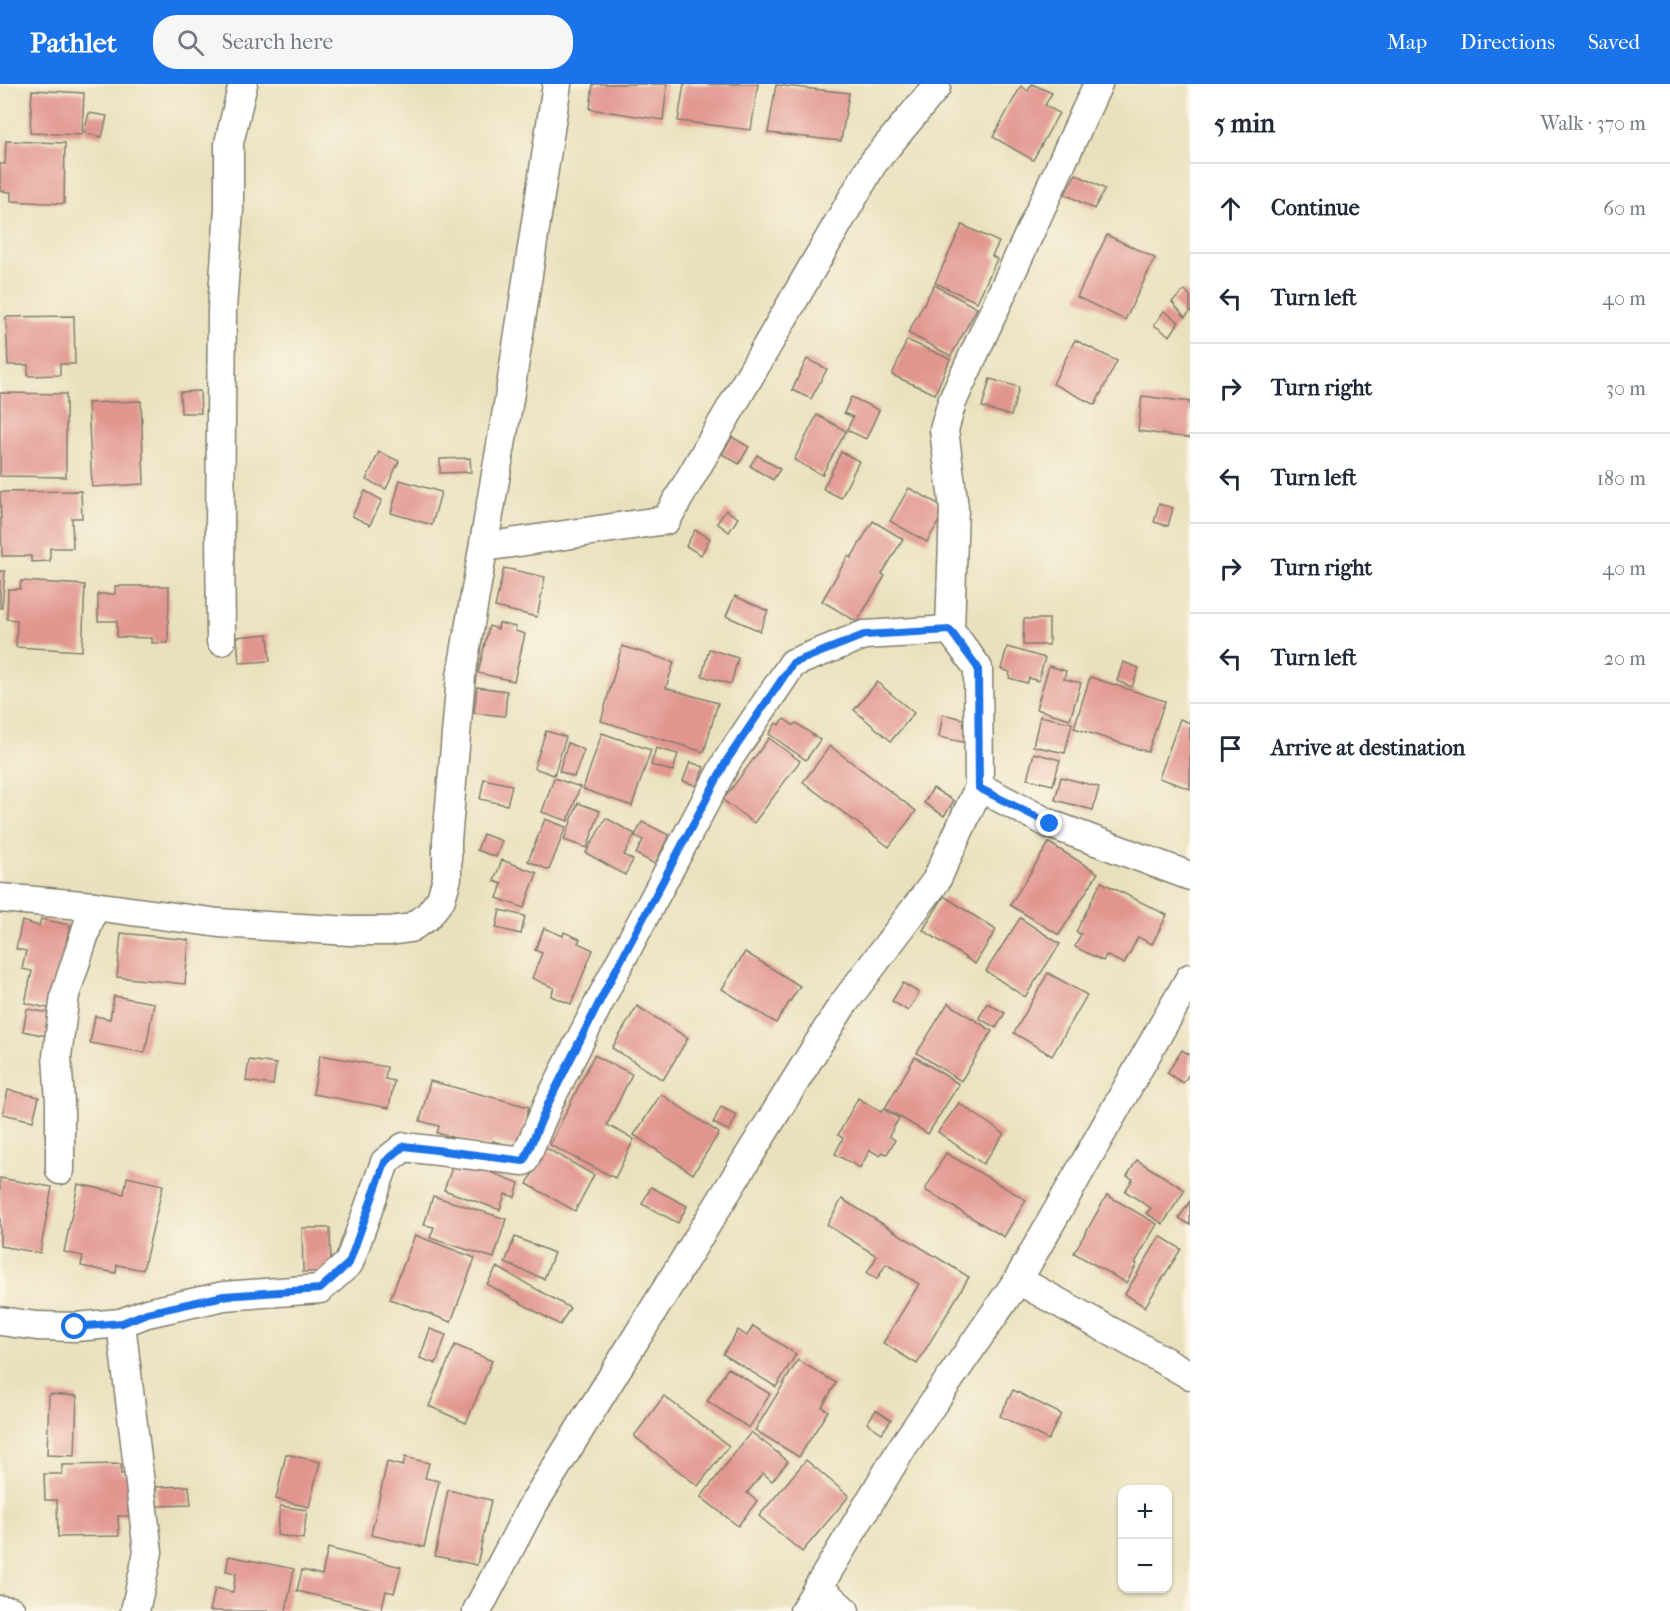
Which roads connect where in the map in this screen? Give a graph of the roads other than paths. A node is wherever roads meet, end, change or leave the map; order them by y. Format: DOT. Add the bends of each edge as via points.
graph roads {
  1 [pos="243,84"];
  2 [pos="557,84"];
  3 [pos="1098,84"];
  4 [pos="936,87"];
  5 [pos="484,547"];
  6 [pos="950,630"];
  7 [pos="222,641"];
  8 [pos="979,788"];
  9 [pos="1190,876"];
  10 [pos="0,898"];
  11 [pos="94,906"];
  12 [pos="1190,978"];
  13 [pos="1181,1019"];
  14 [pos="60,1170"];
  15 [pos="1018,1280"];
  16 [pos="0,1321"];
  17 [pos="122,1323"];
  18 [pos="1190,1375"];
  19 [pos="811,1599"];
  20 [pos="0,1610"];
  21 [pos="11,1611"];
  22 [pos="135,1611"];
  23 [pos="477,1611"];
  24 [pos="845,1611"];
  1 -- 7 [label="street" via="229,143 222,309"];
  2 -- 5 [label="street"];
  3 -- 6 [label="street" via="952,402 944,430 954,508"];
  4 -- 5 [label="street" via="873,163 666,520"];
  5 -- 11 [label="street" via="461,676 447,878 441,899 427,917 410,928 350,931 219,923"];
  6 -- 8 [label="street" via="978,668"];
  6 -- 17 [label="street" via="864,635 793,663 727,760 611,979 524,1161 404,1146 385,1162 349,1263 320,1289 224,1296 147,1313"];
  8 -- 9 [label="street" via="1050,824"];
  8 -- 23 [label="street" via="936,881 841,1007 531,1508"];
  10 -- 11 [label="street"];
  11 -- 14 [label="street" via="65,996 57,1056"];
  12 -- 13 [label="street"];
  13 -- 15 [label="street"];
  15 -- 18 [label="street"];
  15 -- 19 [label="street" via="902,1448"];
  16 -- 17 [label="street" via="75,1327"];
  17 -- 22 [label="street" via="148,1552"];
  19 -- 24 [label="street"];
  20 -- 21 [label="street"];
}
